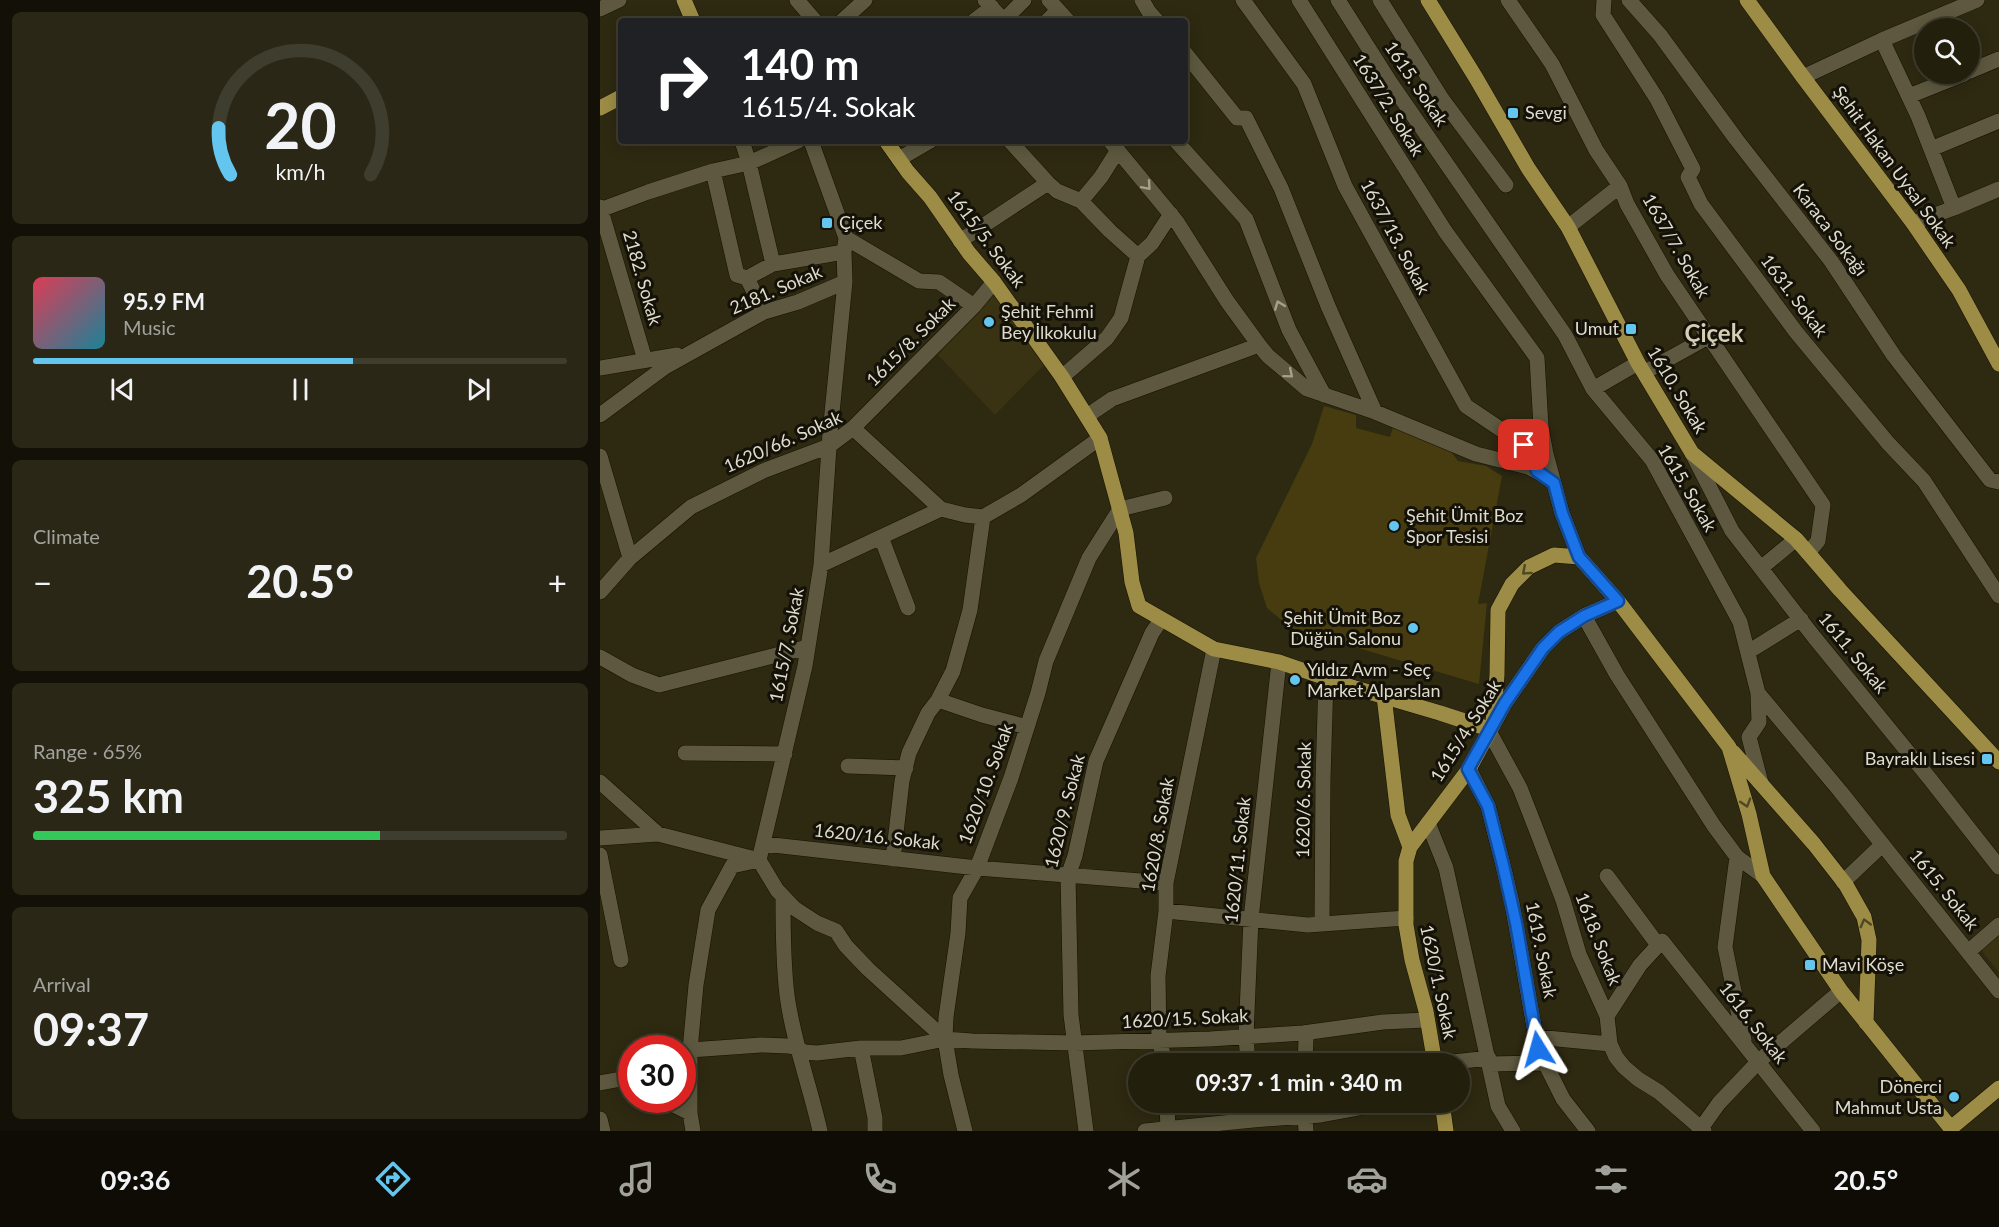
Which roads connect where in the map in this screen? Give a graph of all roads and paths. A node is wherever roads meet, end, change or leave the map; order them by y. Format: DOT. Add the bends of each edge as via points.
graph roads {
  1 [pos="619,0"];
  2 [pos="684,0"];
  3 [pos="797,0"];
  4 [pos="865,0"];
  5 [pos="1024,0"];
  6 [pos="1142,0"];
  7 [pos="1243,0"];
  8 [pos="1299,0"];
  9 [pos="1338,0"];
  10 [pos="1380,0"];
  11 [pos="1428,0"];
  12 [pos="1508,0"];
  13 [pos="1604,0"];
  14 [pos="1629,0"];
  15 [pos="1748,0"];
  16 [pos="1977,0"];
  17 [pos="989,4"];
  18 [pos="1951,5"];
  19 [pos="600,9"];
  20 [pos="692,18"];
  21 [pos="812,18"];
  22 [pos="845,18"];
  23 [pos="977,18"];
  24 [pos="1001,18"];
  25 [pos="1007,18"];
  26 [pos="1154,18"];
  27 [pos="1881,40"];
  28 [pos="1188,57"];
  29 [pos="1999,59"];
  30 [pos="1980,67"];
  31 [pos="1803,77"];
  32 [pos="1939,84"];
  33 [pos="1909,96"];
  34 [pos="618,99"];
  35 [pos="600,108"];
  36 [pos="1999,121"];
  37 [pos="743,144"];
  38 [pos="791,144"];
  39 [pos="812,144"];
  40 [pos="888,144"];
  41 [pos="925,144"];
  42 [pos="1013,144"];
  43 [pos="1179,144"];
  44 [pos="1114,146"];
  45 [pos="1931,149"];
  46 [pos="899,159"];
  47 [pos="749,163"];
  48 [pos="712,171"];
  49 [pos="1048,183"];
  50 [pos="1506,185"];
  51 [pos="1620,186"];
  52 [pos="1999,189"];
  53 [pos="1081,201"];
  54 [pos="1954,208"];
  55 [pos="600,209"];
  56 [pos="1171,214"];
  57 [pos="1913,223"];
  58 [pos="1568,227"];
  59 [pos="960,241"];
  60 [pos="845,245"];
  61 [pos="1138,256"];
  62 [pos="773,264"];
  63 [pos="747,278"];
  64 [pos="845,282"];
  65 [pos="994,282"];
  66 [pos="974,306"];
  67 [pos="764,312"];
  68 [pos="1708,337"];
  69 [pos="1259,345"];
  70 [pos="692,352"];
  71 [pos="645,360"];
  72 [pos="1999,364"];
  73 [pos="600,368"];
  74 [pos="1641,368"];
  75 [pos="1062,377"];
  76 [pos="1593,389"];
  77 [pos="1324,395"];
  78 [pos="1375,412"];
  79 [pos="600,415"];
  80 [pos="1087,416"];
  81 [pos="854,429"];
  82 [pos="1100,438"];
  83 [pos="829,446"];
  84 [pos="1692,453"];
  85 [pos="600,456"];
  86 [pos="1537,471"];
  87 [pos="1999,482"];
  88 [pos="1554,483"];
  89 [pos="1166,498"];
  90 [pos="941,509"];
  91 [pos="1120,509"];
  92 [pos="983,517"];
  93 [pos="881,537"];
  94 [pos="1796,539"];
  95 [pos="1808,553"];
  96 [pos="1579,557"];
  97 [pos="630,558"];
  98 [pos="821,565"];
  99 [pos="1761,568"];
  100 [pos="600,592"];
  101 [pos="1999,596"];
  102 [pos="1618,601"];
  103 [pos="908,608"];
  104 [pos="1584,616"];
  105 [pos="1801,619"];
  106 [pos="1161,620"];
  107 [pos="808,647"];
  108 [pos="1214,649"];
  109 [pos="1748,652"];
  110 [pos="600,657"];
  111 [pos="1279,662"];
  112 [pos="1326,678"];
  113 [pos="1758,693"];
  114 [pos="1384,696"];
  115 [pos="938,700"];
  116 [pos="1028,727"];
  117 [pos="1491,727"];
  118 [pos="1729,747"];
  119 [pos="685,753"];
  120 [pos="784,754"];
  121 [pos="1999,762"];
  122 [pos="849,766"];
  123 [pos="906,768"];
  124 [pos="1468,769"];
  125 [pos="600,782"];
  126 [pos="1761,783"];
  127 [pos="1428,823"];
  128 [pos="658,834"];
  129 [pos="600,838"];
  130 [pos="764,844"];
  131 [pos="1882,845"];
  132 [pos="1410,847"];
  133 [pos="600,855"];
  134 [pos="1737,857"];
  135 [pos="893,859"];
  136 [pos="759,860"];
  137 [pos="1999,867"];
  138 [pos="977,868"];
  139 [pos="1068,876"];
  140 [pos="1607,876"];
  141 [pos="1763,876"];
  142 [pos="1843,882"];
  143 [pos="1166,883"];
  144 [pos="783,897"];
  145 [pos="1166,911"];
  146 [pos="1406,918"];
  147 [pos="1251,919"];
  148 [pos="1322,924"];
  149 [pos="1999,925"];
  150 [pos="1660,943"];
  151 [pos="1968,952"];
  152 [pos="621,960"];
  153 [pos="1841,991"];
  154 [pos="1999,991"];
  155 [pos="1607,1016"];
  156 [pos="1426,1020"];
  157 [pos="1866,1023"];
  158 [pos="1303,1033"];
  159 [pos="691,1035"];
  160 [pos="1246,1036"];
  161 [pos="1536,1036"];
  162 [pos="945,1039"];
  163 [pos="1159,1041"];
  164 [pos="1074,1043"];
  165 [pos="1744,1043"];
  166 [pos="1610,1044"];
  167 [pos="798,1048"];
  168 [pos="861,1048"];
  169 [pos="696,1050"];
  170 [pos="1163,1053"];
  171 [pos="1247,1053"];
  172 [pos="1305,1053"];
  173 [pos="1434,1053"];
  174 [pos="1489,1061"];
  175 [pos="1759,1061"];
  176 [pos="1470,1062"];
  177 [pos="1545,1063"];
  178 [pos="618,1080"];
  179 [pos="600,1083"];
  180 [pos="1999,1088"];
  181 [pos="690,1113"];
  182 [pos="1167,1113"];
  183 [pos="1252,1113"];
  184 [pos="1332,1113"];
  185 [pos="1444,1113"];
  186 [pos="1305,1117"];
  187 [pos="600,1119"];
  188 [pos="1253,1120"];
  189 [pos="1168,1130"];
  190 [pos="1701,1130"];
  191 [pos="1951,1130"];
  192 [pos="603,1131"];
  193 [pos="693,1131"];
  194 [pos="820,1131"];
  195 [pos="875,1131"];
  196 [pos="965,1131"];
  197 [pos="1086,1131"];
  198 [pos="1145,1131"];
  199 [pos="1446,1131"];
  200 [pos="1513,1131"];
  201 [pos="1588,1131"];
  202 [pos="1813,1131"];
  1 -- 19 [label="street"];
  2 -- 20 [label="main road"];
  3 -- 21 [label="street"];
  4 -- 22 [label="street"];
  5 -- 25 [label="street"];
  6 -- 26 [label="street"];
  7 -- 86 [label="street, 1637/13. Sokak" via="1304,84 1346,186 1466,406 1524,445"];
  8 -- 88 [label="street, 1637/2. Sokak" via="1444,231 1537,358 1541,427"];
  9 -- 76 [label="street, 1615. Sokak" via="1565,335"];
  10 -- 50 [label="street" via="1442,99"];
  11 -- 58 [label="main road, 1610. Sokak" via="1528,168"];
  12 -- 51 [label="street, 1637/7. Sokak" via="1552,64 1596,150"];
  13 -- 101 [label="street, 1631. Sokak" via="1602,15 1657,99 1693,169 1688,177 1701,204 1796,332 1924,481"];
  14 -- 87 [label="street, Karaca Sokağı" via="1831,261 1894,356 1990,480"];
  15 -- 31 [label="main road, Şehit Hakan Uysal Sokak"];
  16 -- 18 [label="street"];
  17 -- 23 [label="street"];
  17 -- 24 [label="street"];
  18 -- 27 [label="street"];
  27 -- 31 [label="street"];
  27 -- 33 [label="street"];
  28 -- 78 [label="street" via="1237,118 1246,118 1281,188"];
  29 -- 30 [label="street"];
  31 -- 57 [label="main road, Şehit Hakan Uysal Sokak"];
  32 -- 33 [label="street"];
  33 -- 45 [label="street"];
  34 -- 35 [label="main road"];
  36 -- 45 [label="street"];
  37 -- 47 [label="street"];
  38 -- 47 [label="street"];
  39 -- 60 [label="street, 1615/7. Sokak"];
  40 -- 46 [label="main road, 1615/5. Sokak"];
  41 -- 46 [label="street"];
  42 -- 49 [label="street"];
  77 -- 43 [label="street, one-way" via="1289,330 1246,219"];
  44 -- 53 [label="street" via="1101,177"];
  44 -- 56 [label="street, one-way"];
  45 -- 54 [label="street"];
  46 -- 59 [label="main road, 1615/5. Sokak"];
  47 -- 48 [label="street"];
  47 -- 62 [label="street"];
  48 -- 55 [label="street"];
  48 -- 63 [label="street" via="737,275"];
  49 -- 53 [label="street"];
  49 -- 59 [label="street"];
  51 -- 58 [label="street"];
  51 -- 68 [label="street, 1637/7. Sokak" via="1667,275"];
  52 -- 54 [label="street"];
  53 -- 61 [label="street"];
  54 -- 57 [label="street"];
  55 -- 71 [label="street, 2182. Sokak"];
  56 -- 61 [label="street"];
  56 -- 69 [label="street"];
  57 -- 72 [label="main road, Şehit Hakan Uysal Sokak" via="1959,290"];
  58 -- 74 [label="main road, 1610. Sokak"];
  59 -- 65 [label="main road, 1615/5. Sokak"];
  60 -- 62 [label="street"];
  60 -- 64 [label="street, 1615/7. Sokak"];
  60 -- 66 [label="street" via="919,281 939,282"];
  61 -- 75 [label="street" via="1121,318 1107,338"];
  62 -- 63 [label="street"];
  63 -- 67 [label="street"];
  64 -- 67 [label="street, 2181. Sokak"];
  64 -- 83 [label="street, 1615/7. Sokak"];
  65 -- 66 [label="street, 1615/8. Sokak"];
  65 -- 75 [label="main road, 1615/5. Sokak"];
  66 -- 81 [label="street, 1615/8. Sokak"];
  67 -- 70 [label="street, 2181. Sokak"];
  68 -- 74 [label="street"];
  68 -- 95 [label="street, 1637/7. Sokak" via="1823,505 1818,541"];
  69 -- 77 [label="street, one-way" via="1307,389"];
  69 -- 80 [label="street" via="1112,399"];
  70 -- 71 [label="street, 2181. Sokak"];
  70 -- 79 [label="street, 2181. Sokak"];
  71 -- 73 [label="street, 2181. Sokak"];
  74 -- 76 [label="street"];
  74 -- 84 [label="main road, 1610. Sokak"];
  75 -- 80 [label="main road, 1615/5. Sokak"];
  76 -- 109 [label="street, 1615. Sokak" via="1652,460 1740,622"];
  77 -- 78 [label="street"];
  78 -- 86 [label="street" via="1476,454"];
  80 -- 82 [label="main road, 1615/5. Sokak"];
  81 -- 83 [label="street, 1620/66. Sokak"];
  81 -- 90 [label="street, 1620/66. Sokak"];
  82 -- 91 [label="main road, 1615/5. Sokak"];
  82 -- 92 [label="street" via="1021,495"];
  83 -- 97 [label="street, 1620/66. Sokak" via="763,471 691,507"];
  83 -- 98 [label="street, 1615/7. Sokak"];
  84 -- 94 [label="main road, 1610. Sokak"];
  84 -- 99 [label="street, 1611. Sokak" via="1732,531"];
  85 -- 97 [label="street"];
  86 -- 88 [label="street"];
  88 -- 96 [label="street"];
  89 -- 91 [label="street"];
  90 -- 92 [label="street, 1620/66. Sokak"];
  90 -- 93 [label="street"];
  91 -- 106 [label="main road, 1615/5. Sokak" via="1138,606"];
  91 -- 116 [label="street, 1620/10. Sokak" via="1089,558 1071,600 1046,661"];
  92 -- 115 [label="street" via="970,610 953,671"];
  93 -- 98 [label="street"];
  93 -- 103 [label="street"];
  94 -- 95 [label="main road, 1610. Sokak"];
  94 -- 99 [label="street"];
  95 -- 121 [label="main road, 1610. Sokak"];
  96 -- 102 [label="main road"];
  96 -- 117 [label="main road, one-way" via="1554,555 1529,567 1512,584 1498,610"];
  97 -- 100 [label="street, 1620/66. Sokak"];
  98 -- 107 [label="street, 1615/7. Sokak"];
  99 -- 105 [label="street, 1611. Sokak"];
  102 -- 104 [label="main road, 1615/4. Sokak"];
  102 -- 118 [label="main road"];
  104 -- 117 [label="main road, 1615/4. Sokak" via="1543,648"];
  104 -- 134 [label="street" via="1617,675"];
  105 -- 109 [label="street"];
  105 -- 137 [label="street, 1611. Sokak"];
  106 -- 108 [label="main road, 1615/5. Sokak"];
  106 -- 139 [label="street, 1620/9. Sokak" via="1096,761"];
  107 -- 110 [label="street" via="659,685"];
  107 -- 120 [label="street, 1615/7. Sokak"];
  108 -- 111 [label="main road, 1615/5. Sokak"];
  108 -- 143 [label="street, 1620/8. Sokak"];
  109 -- 113 [label="street, 1615. Sokak"];
  111 -- 112 [label="main road"];
  111 -- 147 [label="street, 1620/11. Sokak"];
  112 -- 114 [label="main road"];
  112 -- 148 [label="street, 1620/6. Sokak"];
  113 -- 126 [label="street" via="1758,722 1749,737"];
  113 -- 131 [label="street, 1615. Sokak"];
  114 -- 117 [label="main road"];
  114 -- 132 [label="main road, 1620/1. Sokak" via="1398,815"];
  115 -- 116 [label="street"];
  115 -- 123 [label="street" via="909,753"];
  116 -- 138 [label="street, 1620/10. Sokak"];
  117 -- 124 [label="main road, 1615/4. Sokak"];
  117 -- 155 [label="street, 1618. Sokak" via="1520,789 1563,900 1579,954"];
  118 -- 126 [label="main road"];
  118 -- 141 [label="main road, one-way"];
  119 -- 120 [label="street"];
  120 -- 130 [label="street, 1615/7. Sokak"];
  122 -- 123 [label="street"];
  123 -- 135 [label="street"];
  124 -- 127 [label="main road, 1615/4. Sokak"];
  124 -- 161 [label="street, 1619. Sokak" via="1488,806 1512,903"];
  125 -- 128 [label="street"];
  126 -- 142 [label="main road"];
  127 -- 132 [label="main road, 1615/4. Sokak"];
  127 -- 174 [label="street" via="1446,868"];
  128 -- 129 [label="street"];
  128 -- 136 [label="street"];
  130 -- 135 [label="street, 1620/16. Sokak"];
  130 -- 136 [label="street, 1615/7. Sokak"];
  131 -- 142 [label="street"];
  131 -- 151 [label="street, 1615. Sokak"];
  132 -- 146 [label="main road, 1620/1. Sokak" via="1406,861"];
  133 -- 152 [label="street"];
  134 -- 141 [label="street"];
  134 -- 165 [label="street" via="1725,946"];
  135 -- 138 [label="street, 1620/16. Sokak"];
  136 -- 144 [label="street"];
  136 -- 159 [label="street" via="732,866 708,909"];
  138 -- 139 [label="street, 1620/16. Sokak"];
  138 -- 162 [label="street, 1620/10. Sokak" via="960,898"];
  139 -- 143 [label="street, 1620/16. Sokak"];
  139 -- 164 [label="street, 1620/9. Sokak"];
  140 -- 150 [label="street, 1616. Sokak"];
  141 -- 153 [label="main road"];
  157 -- 142 [label="main road, one-way" via="1869,940 1864,917"];
  143 -- 145 [label="street, 1620/8. Sokak"];
  144 -- 162 [label="street" via="817,923 836,931 868,969"];
  144 -- 167 [label="street" via="787,996"];
  145 -- 147 [label="street"];
  145 -- 163 [label="street, 1620/8. Sokak" via="1158,976"];
  146 -- 148 [label="street"];
  146 -- 156 [label="main road, 1620/1. Sokak"];
  147 -- 148 [label="street"];
  147 -- 160 [label="street, 1620/11. Sokak"];
  149 -- 151 [label="street"];
  150 -- 155 [label="street" via="1640,965"];
  150 -- 165 [label="street, 1616. Sokak"];
  151 -- 154 [label="street, 1615. Sokak"];
  153 -- 157 [label="main road"];
  153 -- 175 [label="street"];
  155 -- 166 [label="street, 1618. Sokak"];
  156 -- 158 [label="street, 1620/15. Sokak"];
  156 -- 173 [label="main road, 1620/1. Sokak"];
  157 -- 191 [label="main road"];
  158 -- 160 [label="street, 1620/15. Sokak"];
  158 -- 172 [label="street"];
  160 -- 163 [label="street, 1620/15. Sokak"];
  160 -- 171 [label="street, 1620/11. Sokak"];
  161 -- 166 [label="street"];
  161 -- 177 [label="street, 1619. Sokak"];
  162 -- 164 [label="street, 1620/15. Sokak"];
  162 -- 168 [label="street, 1620/15. Sokak" via="901,1048"];
  162 -- 196 [label="street, 1620/10. Sokak"];
  163 -- 164 [label="street, 1620/15. Sokak"];
  163 -- 170 [label="street, 1620/8. Sokak"];
  164 -- 197 [label="street, 1620/9. Sokak"];
  165 -- 175 [label="street, 1616. Sokak"];
  166 -- 190 [label="street, 1618. Sokak" via="1624,1067"];
  167 -- 168 [label="street, 1620/15. Sokak" via="817,1053"];
  167 -- 169 [label="street, 1620/15. Sokak" via="761,1045"];
  167 -- 194 [label="street"];
  168 -- 195 [label="street"];
  174 -- 176 [label="street"];
  174 -- 177 [label="street"];
  174 -- 200 [label="street" via="1498,1106"];
  175 -- 190 [label="street" via="1719,1103"];
  175 -- 202 [label="street, 1616. Sokak"];
  177 -- 201 [label="street, 1619. Sokak" via="1563,1099"];
  178 -- 179 [label="street"];
  180 -- 191 [label="main road"];
  181 -- 193 [label="street"];
  182 -- 189 [label="street"];
  183 -- 188 [label="street"];
  184 -- 186 [label="street"];
  185 -- 199 [label="main road"];
  186 -- 188 [label="street"];
  187 -- 192 [label="street"];
  188 -- 189 [label="street"];
  189 -- 198 [label="street"];
}
